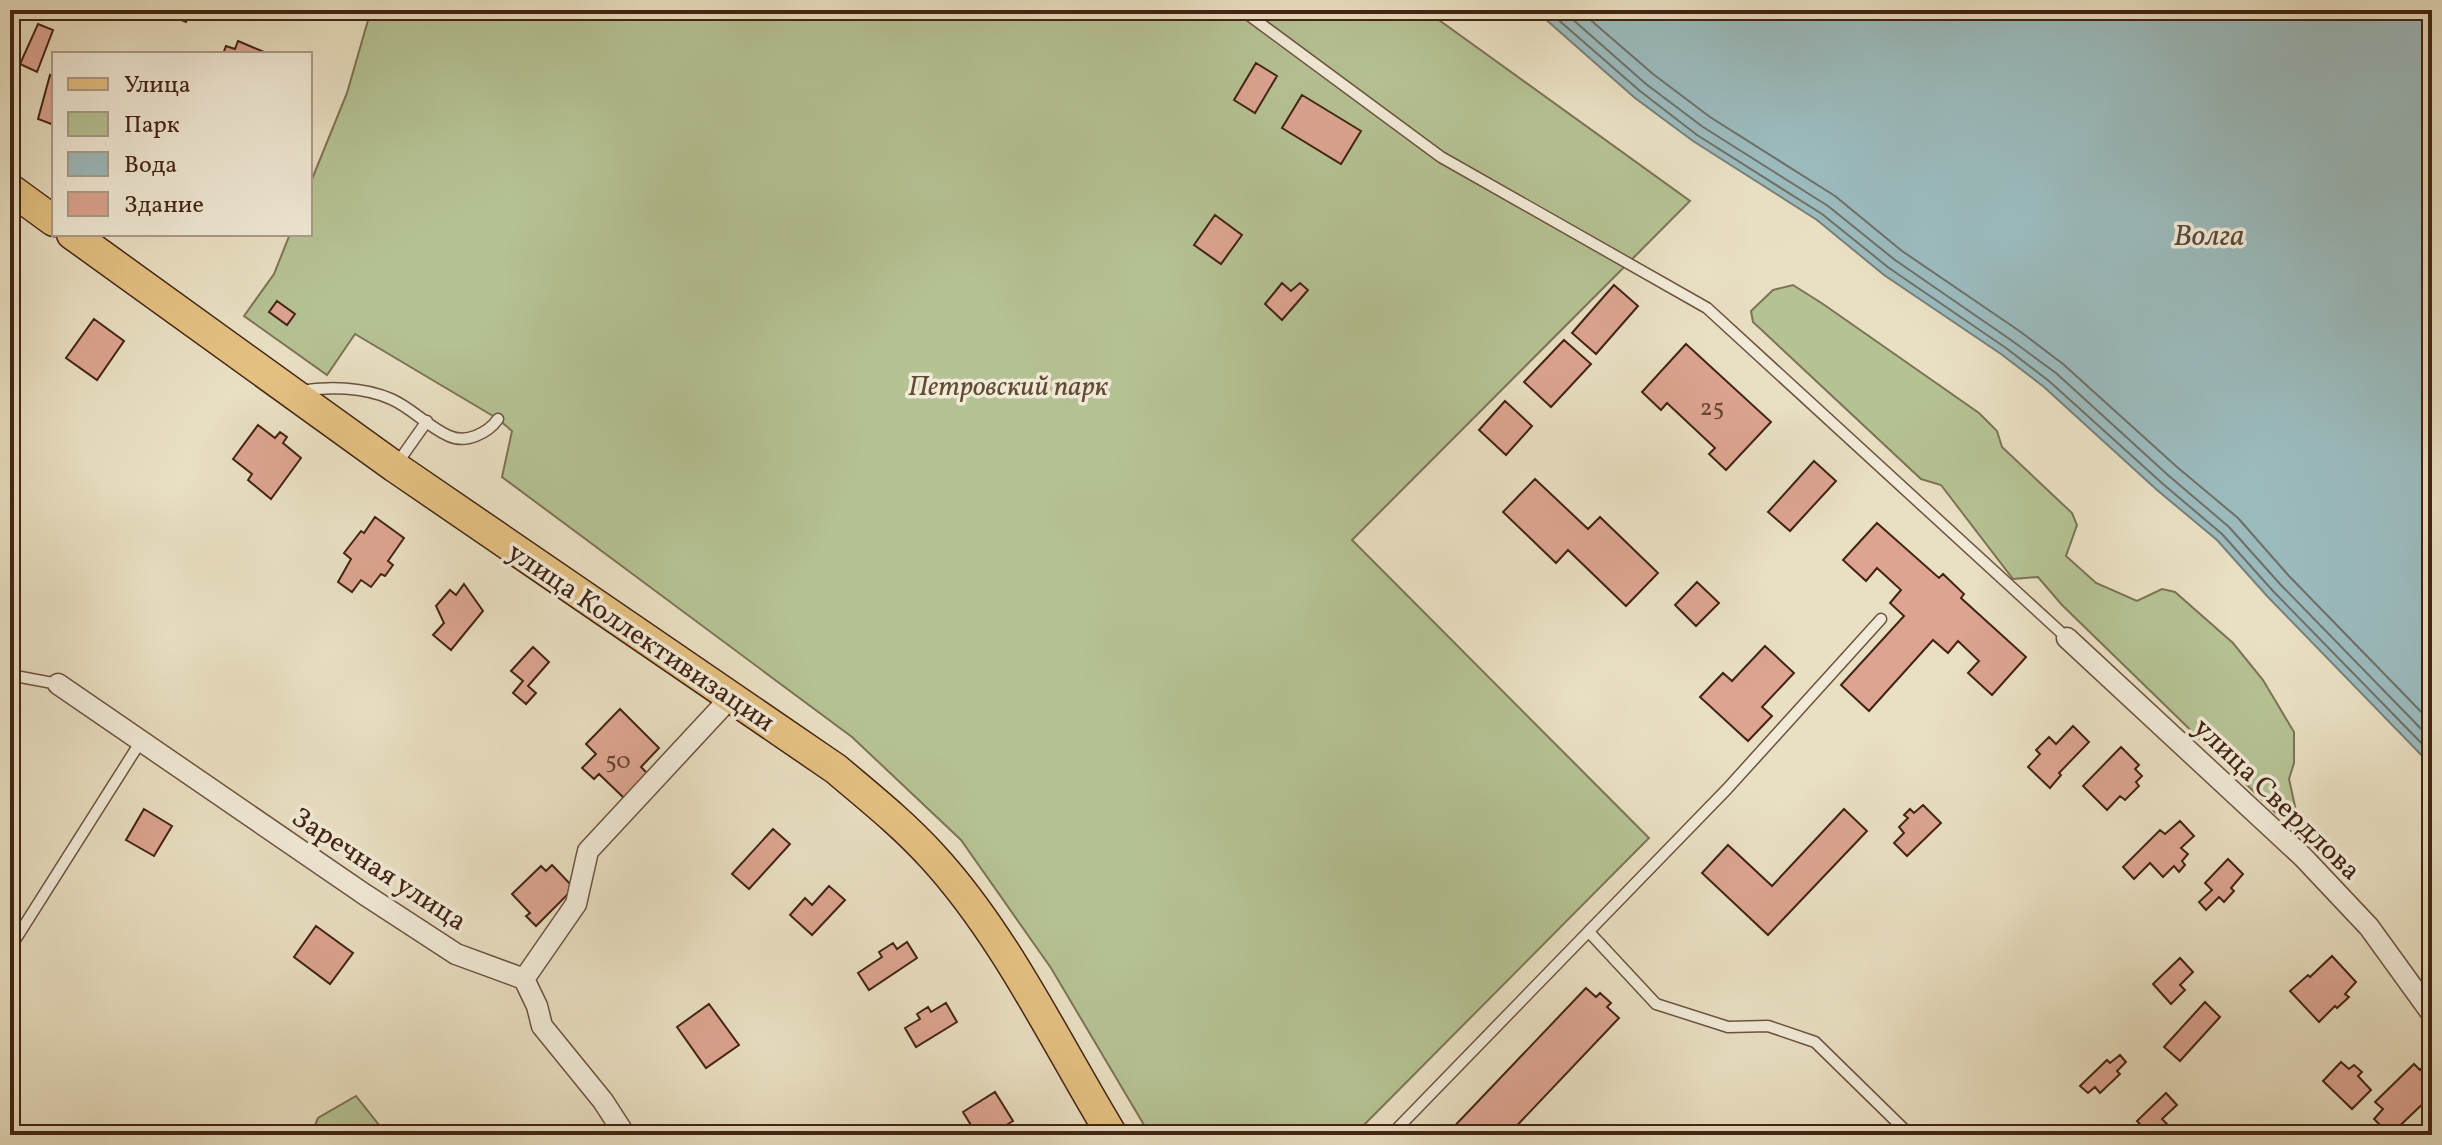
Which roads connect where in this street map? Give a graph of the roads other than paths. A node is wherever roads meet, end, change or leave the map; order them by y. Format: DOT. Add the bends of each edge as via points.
graph roads {
  1 [pos="1242,10"];
  2 [pos="10,189"];
  3 [pos="52,220"];
  4 [pos="75,236"];
  5 [pos="292,392"];
  6 [pos="498,419"];
  7 [pos="427,421"];
  8 [pos="395,467"];
  9 [pos="1881,619"];
  10 [pos="2067,638"];
  11 [pos="10,675"];
  12 [pos="58,684"];
  13 [pos="731,697"];
  14 [pos="141,741"];
  15 [pos="1589,932"];
  16 [pos="10,948"];
  17 [pos="524,979"];
  18 [pos="2432,1014"];
  19 [pos="625,1135"];
  20 [pos="1112,1135"];
  21 [pos="1391,1135"];
  22 [pos="1910,1135"];
  1 -- 10 [label="lane" via="1441,157 1707,308"];
  2 -- 3 [label="main road"];
  4 -- 5 [label="main road, улица Коллективизации"];
  5 -- 7 [label="lane" via="341,387 388,397"];
  5 -- 8 [label="main road, улица Коллективизации"];
  6 -- 7 [label="lane" via="480,435 466,437 451,437"];
  7 -- 8 [label="lane"];
  8 -- 13 [label="main road, улица Коллективизации"];
  9 -- 15 [label="lane"];
  10 -- 18 [label="street, улица Свердлова" via="2330,885 2369,927"];
  11 -- 12 [label="lane"];
  12 -- 14 [label="street, Заречная улица"];
  13 -- 17 [label="street" via="588,851 576,904"];
  13 -- 20 [label="main road, улица Коллективизации" via="836,769 932,856 1009,959"];
  14 -- 16 [label="lane"];
  14 -- 17 [label="street, Заречная улица" via="456,954"];
  15 -- 21 [label="lane"];
  15 -- 22 [label="lane" via="1656,1004 1728,1027 1768,1026 1815,1042"];
  17 -- 19 [label="street" via="542,1026"];
}
